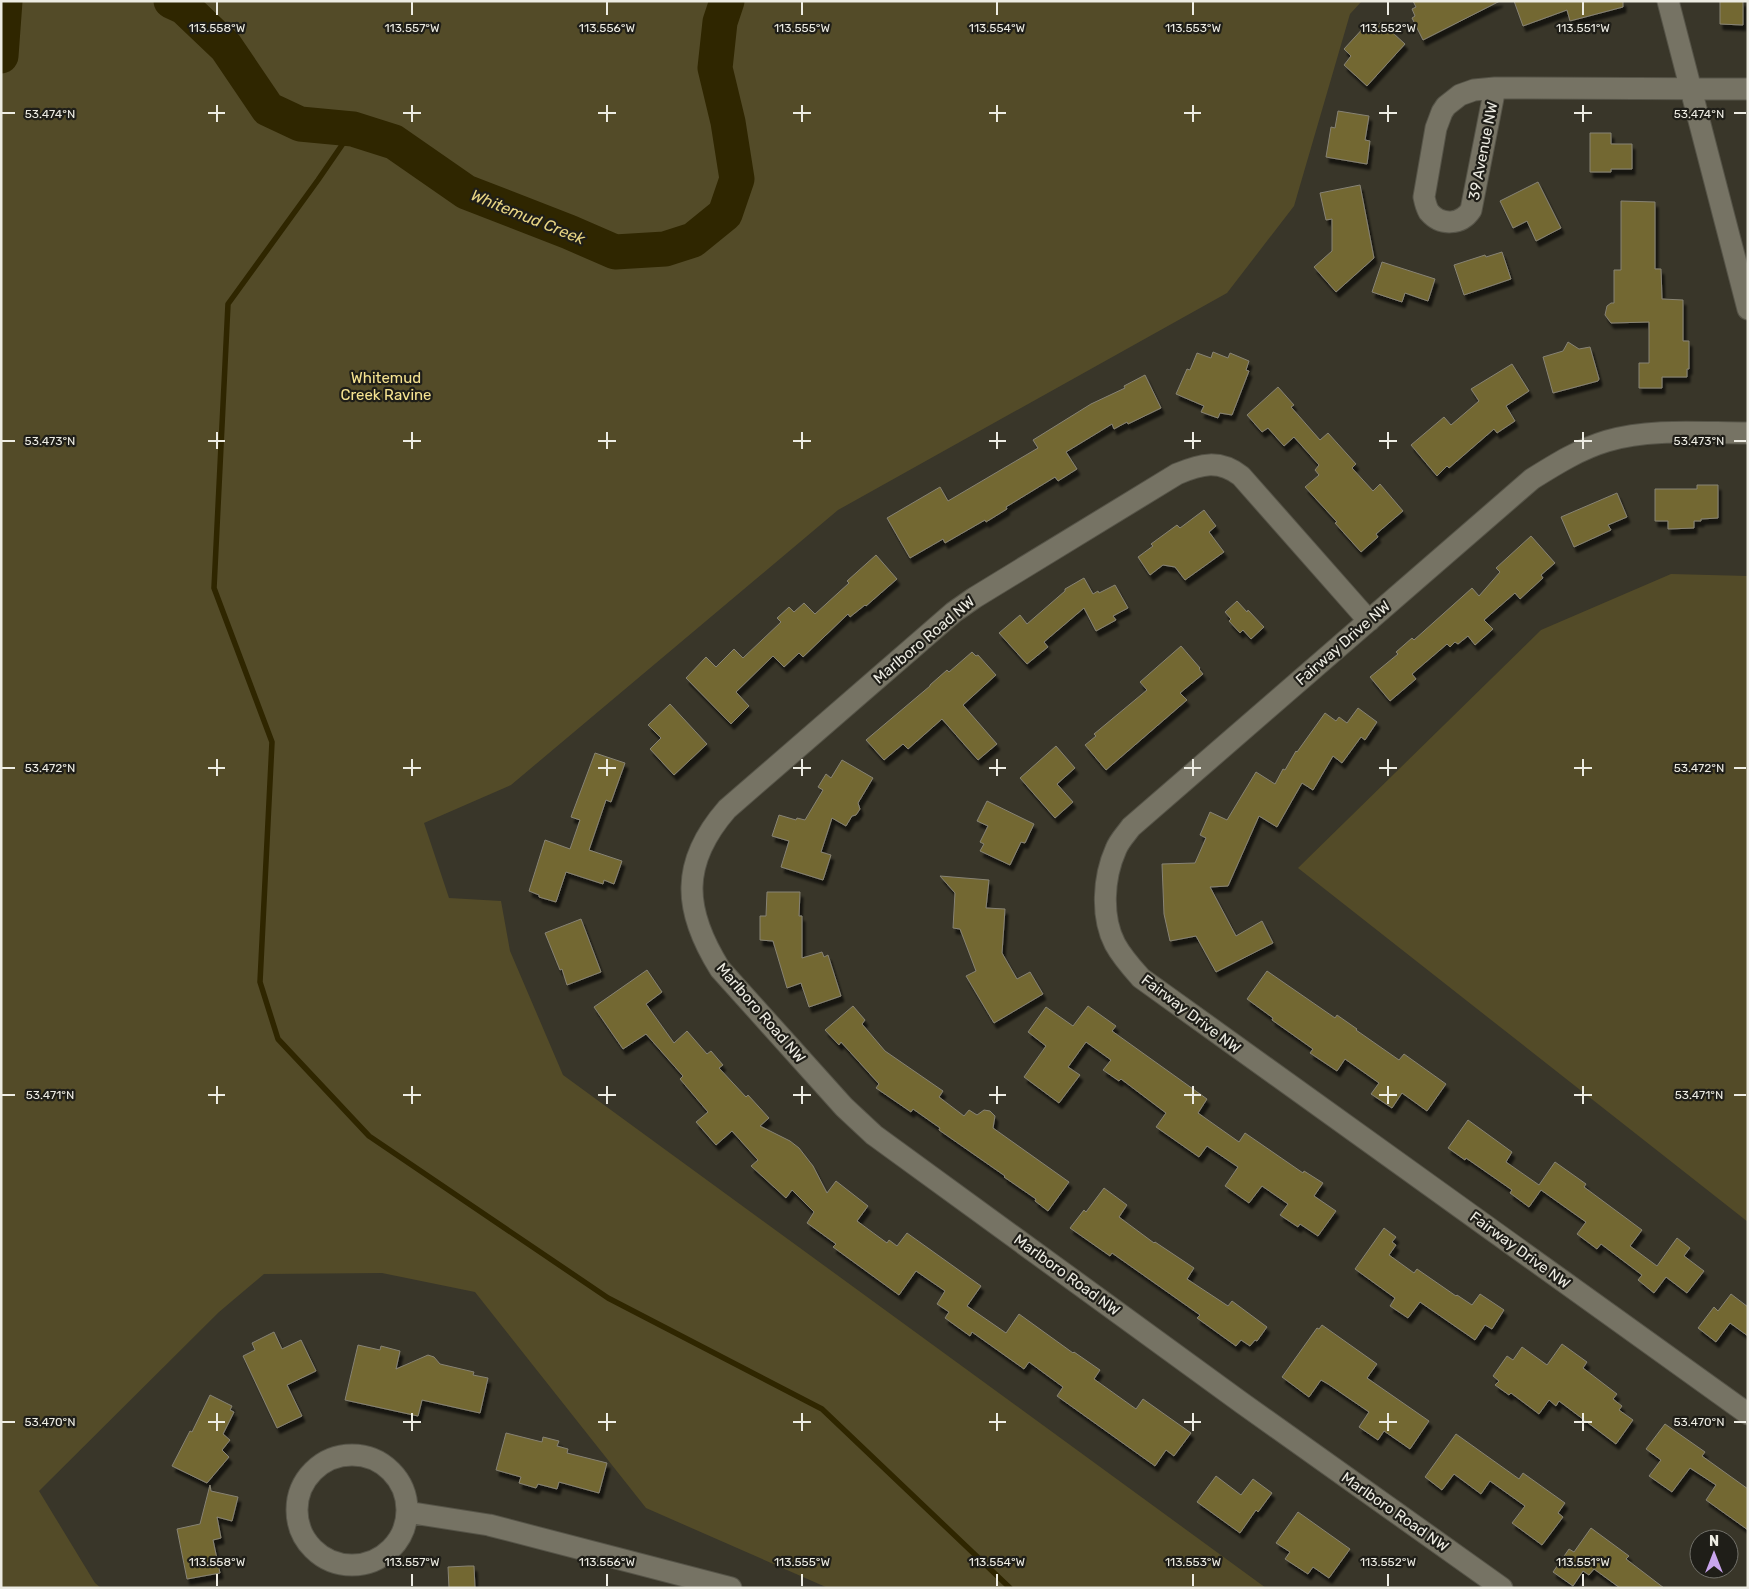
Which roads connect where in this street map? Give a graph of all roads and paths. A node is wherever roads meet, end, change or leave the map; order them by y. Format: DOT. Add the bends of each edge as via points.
graph roads {
  1 [pos="1668,1"];
  2 [pos="1495,88"];
  3 [pos="1691,89"];
  4 [pos="1748,89"];
  5 [pos="1748,309"];
  6 [pos="1748,433"];
  7 [pos="1369,621"];
  8 [pos="1748,1414"];
  9 [pos="407,1512"];
  10 [pos="731,1588"];
  11 [pos="1502,1588"];
  1 -- 3 [label="street"];
  2 -- 2 [label="street, 39 Avenue NW" via="1471,210 1456,222 1438,219 1430,213 1424,197 1437,121 1446,106 1460,94"];
  2 -- 3 [label="street, 39 Avenue NW"];
  3 -- 4 [label="street, 39 Avenue NW"];
  3 -- 5 [label="street"];
  6 -- 7 [label="street, Fairway Drive NW" via="1645,434 1608,441 1569,456 1532,479"];
  7 -- 8 [label="street, Fairway Drive NW" via="1122,838 1111,861 1106,894 1108,927 1115,944 1141,978 1161,994"];
  7 -- 11 [label="street, Marlboro Road NW" via="1233,469 1222,465 1200,466 1183,472 974,598 910,650 728,809 707,834 698,854 692,898 700,931 720,969 844,1107 874,1135"];
  9 -- 9 [label="street" via="405,1493 390,1470 366,1457 348,1455 330,1459 314,1469 303,1484 298,1502 298,1520 304,1536 315,1550 330,1560 347,1565 365,1563 382,1556 395,1545 404,1529"];
  9 -- 10 [label="street" via="489,1525"];
}
